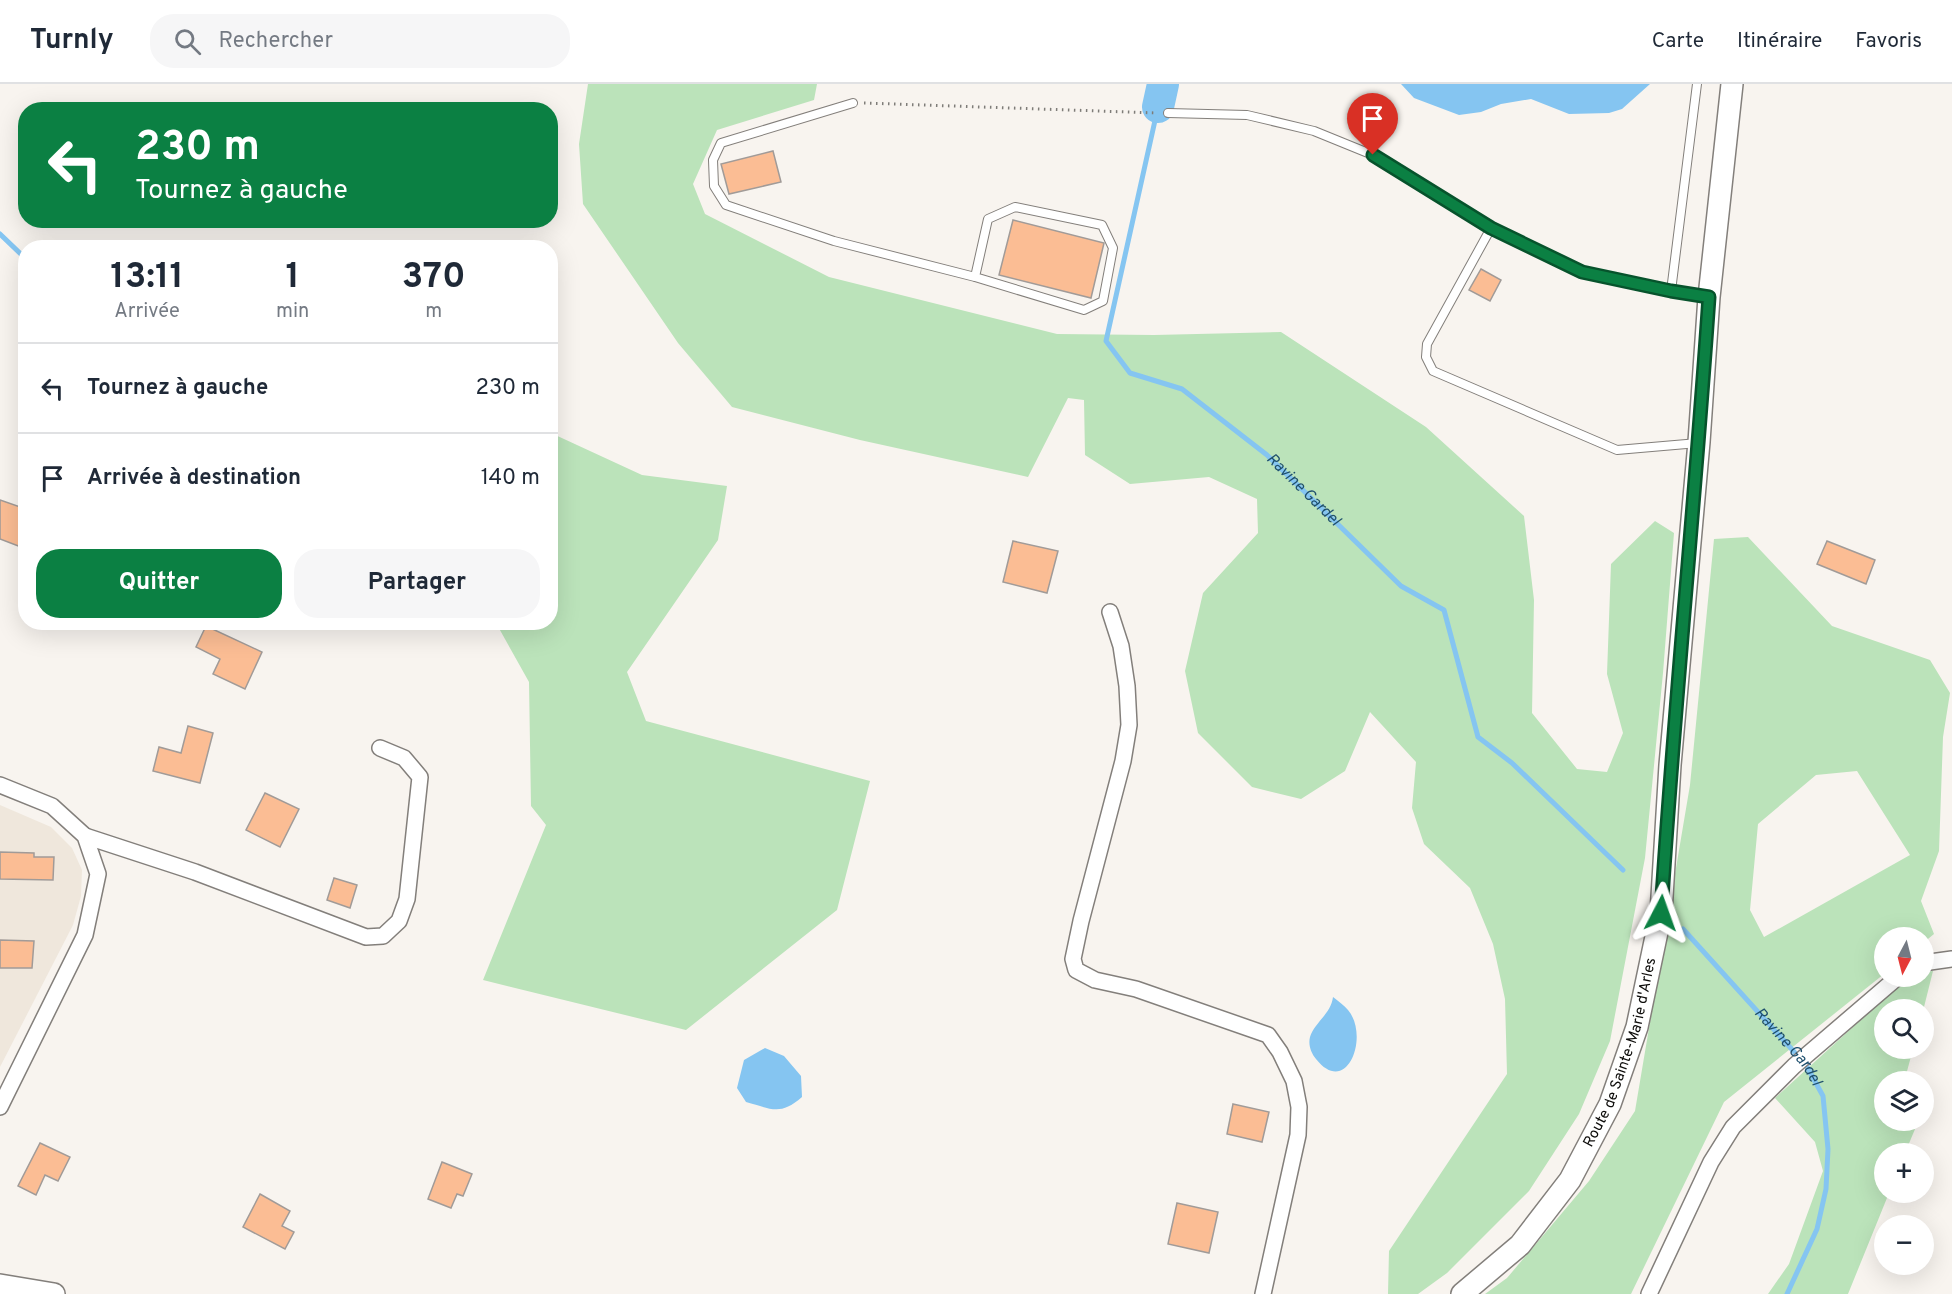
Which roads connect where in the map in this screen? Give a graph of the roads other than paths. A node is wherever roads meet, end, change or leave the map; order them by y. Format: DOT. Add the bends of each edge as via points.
graph roads {
  1 [pos="1697,84"];
  2 [pos="1732,84"];
  3 [pos="854,103"];
  4 [pos="1168,113"];
  5 [pos="1491,228"];
  6 [pos="975,277"];
  7 [pos="1671,291"];
  8 [pos="1709,297"];
  9 [pos="1699,442"];
  10 [pos="1110,612"];
  11 [pos="380,748"];
  12 [pos="0,785"];
  13 [pos="85,836"];
  14 [pos="1952,959"];
  15 [pos="1934,961"];
  16 [pos="1886,987"];
  17 [pos="0,1107"];
  18 [pos="0,1285"];
  19 [pos="54,1294"];
  20 [pos="1263,1294"];
  21 [pos="1462,1294"];
  22 [pos="1649,1294"];
  1 -- 7 [label="lane"];
  2 -- 8 [label="main road, Route de Sainte-Marie d'Arles"];
  3 -- 6 [label="lane" via="721,143 713,160 714,186 726,205 834,241"];
  4 -- 5 [label="lane" via="1247,116 1314,131 1373,155"];
  5 -- 7 [label="lane" via="1582,272"];
  5 -- 9 [label="lane" via="1427,344 1426,357 1433,371 1617,450"];
  6 -- 6 [label="lane" via="988,219 1015,207 1102,225 1113,249 1103,301 1084,310"];
  7 -- 8 [label="lane"];
  8 -- 9 [label="main road, Route de Sainte-Marie d'Arles"];
  9 -- 21 [label="main road, Route de Sainte-Marie d'Arles" via="1661,913 1638,1027 1610,1104 1570,1180 1520,1245"];
  10 -- 20 [label="street" via="1121,646 1129,724 1073,959 1076,970 1095,980 1136,988 1268,1035 1280,1052 1294,1081 1299,1107 1298,1135"];
  11 -- 13 [label="street" via="404,758 420,777 406,899 399,921 383,936 366,938 195,872"];
  12 -- 13 [label="street" via="52,806"];
  13 -- 17 [label="street" via="98,874 85,935"];
  14 -- 15 [label="street"];
  16 -- 22 [label="street" via="1794,1065 1733,1127 1711,1162"];
  18 -- 19 [label="main road"];
}
